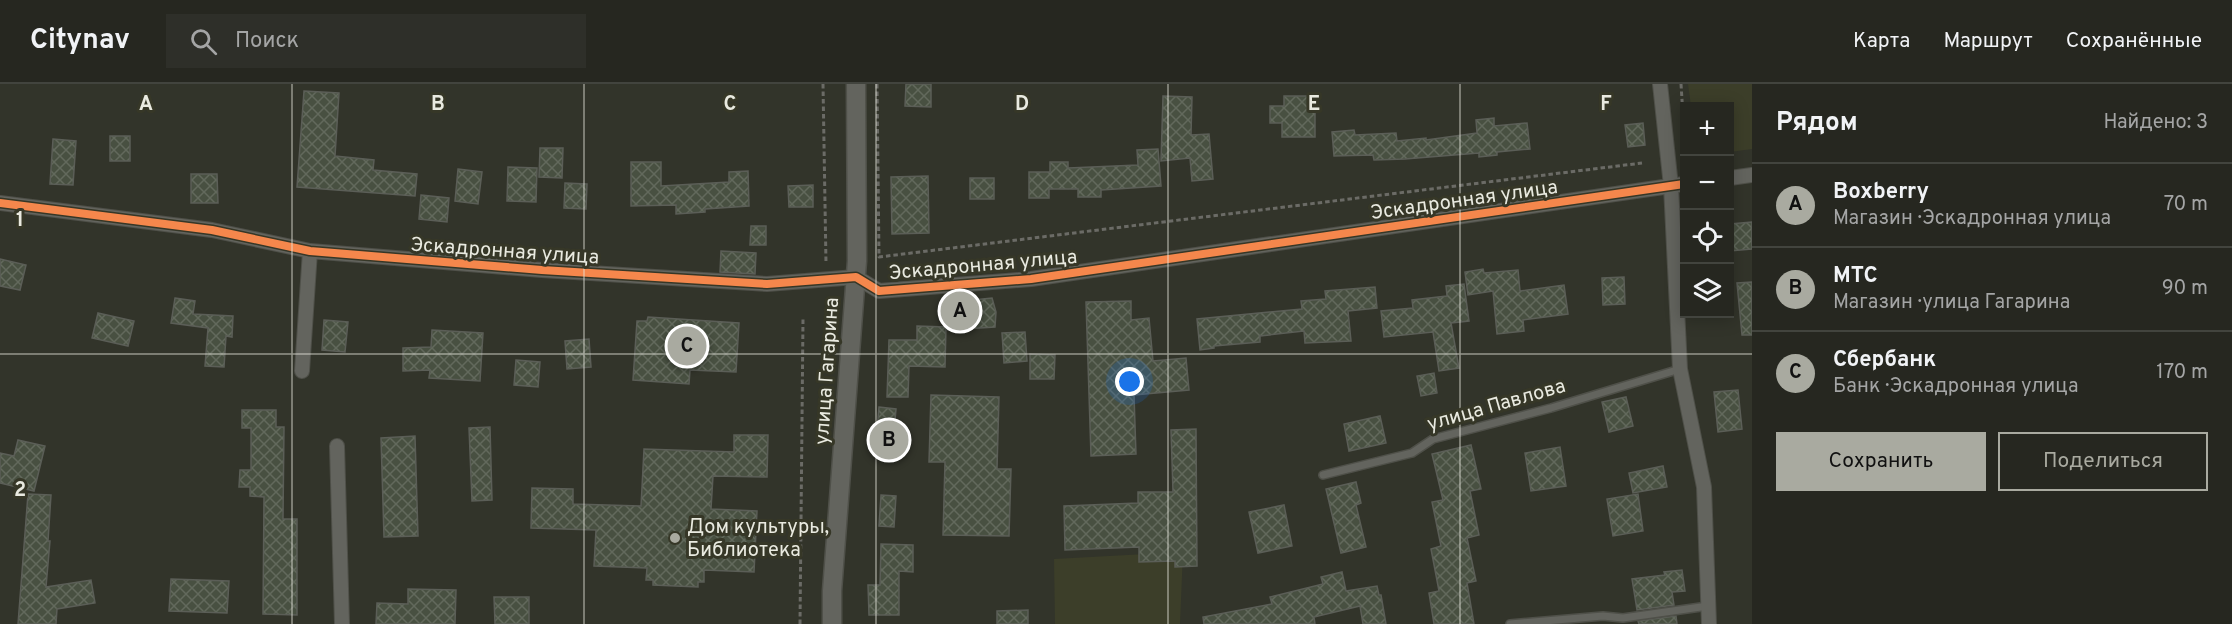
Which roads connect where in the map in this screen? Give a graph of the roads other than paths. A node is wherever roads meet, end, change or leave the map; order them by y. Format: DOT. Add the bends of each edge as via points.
graph roads {
  1 [pos="856,84"];
  2 [pos="1660,84"];
  3 [pos="1752,175"];
  4 [pos="1734,177"];
  5 [pos="1678,185"];
  6 [pos="0,203"];
  7 [pos="310,251"];
  8 [pos="856,277"];
  9 [pos="1680,369"];
  10 [pos="302,371"];
  11 [pos="338,446"];
  12 [pos="1323,475"];
  13 [pos="1708,606"];
  14 [pos="342,624"];
  15 [pos="832,624"];
  16 [pos="1510,624"];
  17 [pos="1709,624"];
  1 -- 8 [label="street, улица Гагарина"];
  2 -- 5 [label="street"];
  3 -- 4 [label="street"];
  5 -- 8 [label="street, Эскадронная улица" via="1031,279 879,291"];
  5 -- 9 [label="street"];
  6 -- 7 [label="street, Эскадронная улица" via="212,230"];
  7 -- 8 [label="street, Эскадронная улица" via="767,284"];
  7 -- 10 [label="street"];
  8 -- 15 [label="street, улица Гагарина"];
  9 -- 12 [label="lane, улица Павлова" via="1433,439 1412,453"];
  9 -- 13 [label="street" via="1704,487"];
  11 -- 14 [label="street"];
  13 -- 16 [label="lane" via="1623,618 1603,616"];
  13 -- 17 [label="street"];
}
